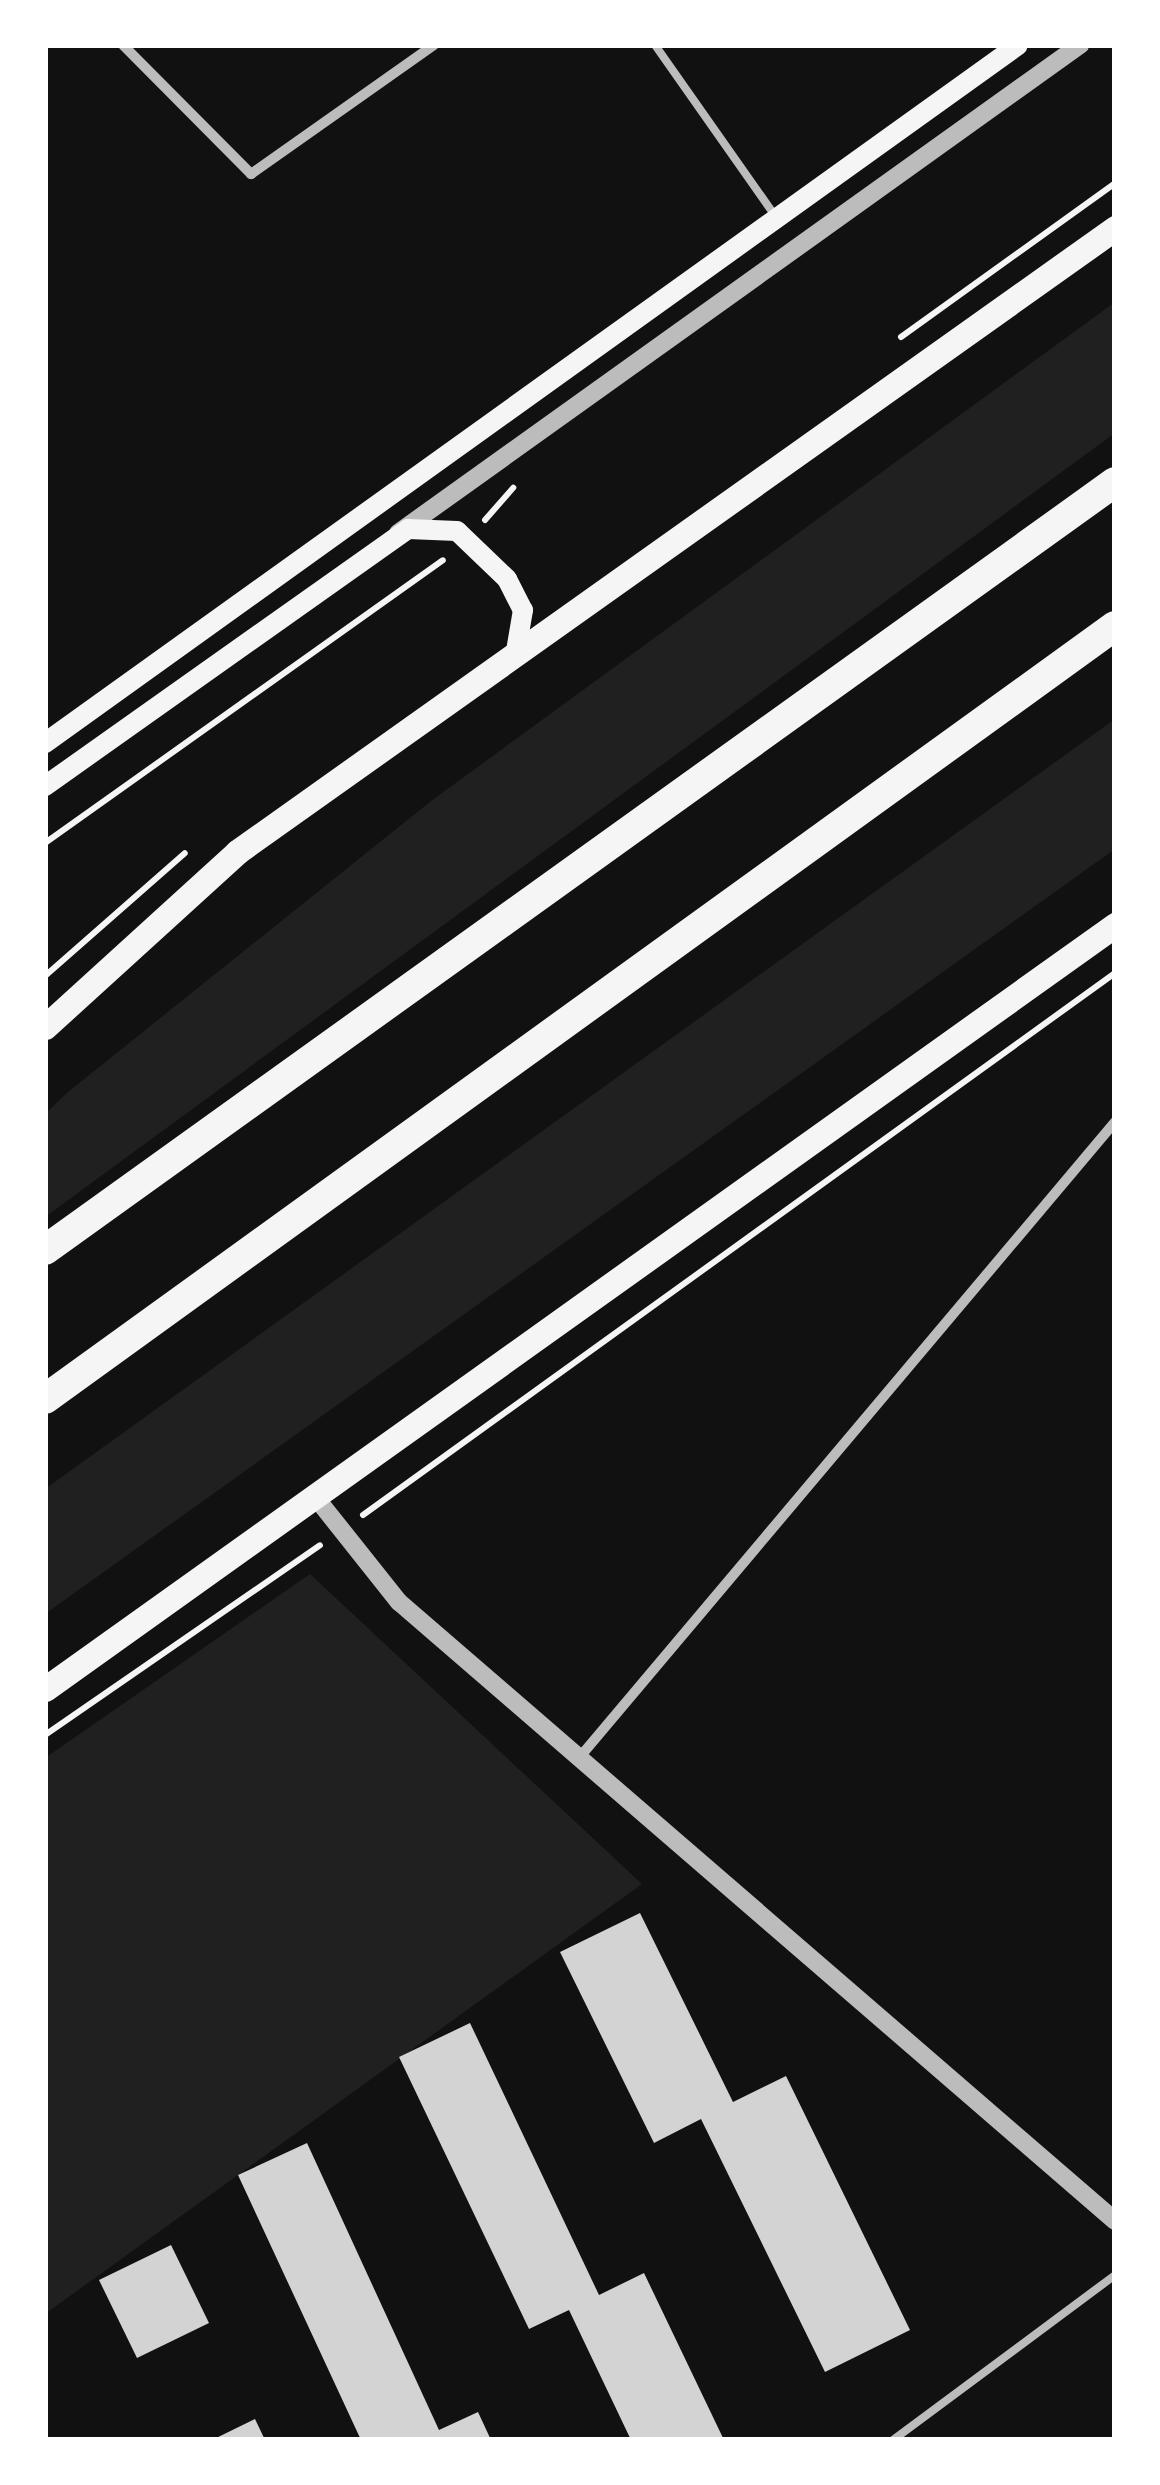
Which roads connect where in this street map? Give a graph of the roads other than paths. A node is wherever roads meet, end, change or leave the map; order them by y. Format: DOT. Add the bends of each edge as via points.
graph roads {
  1 [pos="123,45"];
  2 [pos="434,45"];
  3 [pos="655,45"];
  4 [pos="1018,45"];
  5 [pos="1080,45"];
  6 [pos="777,218"];
  7 [pos="1115,228"];
  8 [pos="1115,482"];
  9 [pos="394,536"];
  10 [pos="1115,626"];
  11 [pos="499,672"];
  12 [pos="45,742"];
  13 [pos="45,786"];
  14 [pos="1115,925"];
  15 [pos="45,1027"];
  16 [pos="1115,1122"];
  17 [pos="45,1250"];
  18 [pos="45,1399"];
  19 [pos="317,1499"];
  20 [pos="45,1689"];
  21 [pos="579,1758"];
  22 [pos="1115,2221"];
  23 [pos="1115,2275"];
  24 [pos="893,2440"];
  1 -- 2 [label="street" via="251,174"];
  3 -- 6 [label="lane"];
  4 -- 6 [label="main road"];
  5 -- 9 [label="street"];
  6 -- 12 [label="main road"];
  7 -- 11 [label="main road"];
  8 -- 17 [label="highway"];
  9 -- 11 [label="main road" via="422,526 457,531 507,579 524,632"];
  9 -- 13 [label="main road"];
  10 -- 18 [label="highway"];
  11 -- 15 [label="main road" via="237,852"];
  14 -- 19 [label="main road"];
  16 -- 21 [label="street"];
  19 -- 20 [label="main road"];
  19 -- 21 [label="street" via="399,1602"];
  21 -- 22 [label="street"];
  23 -- 24 [label="lane"];
}
